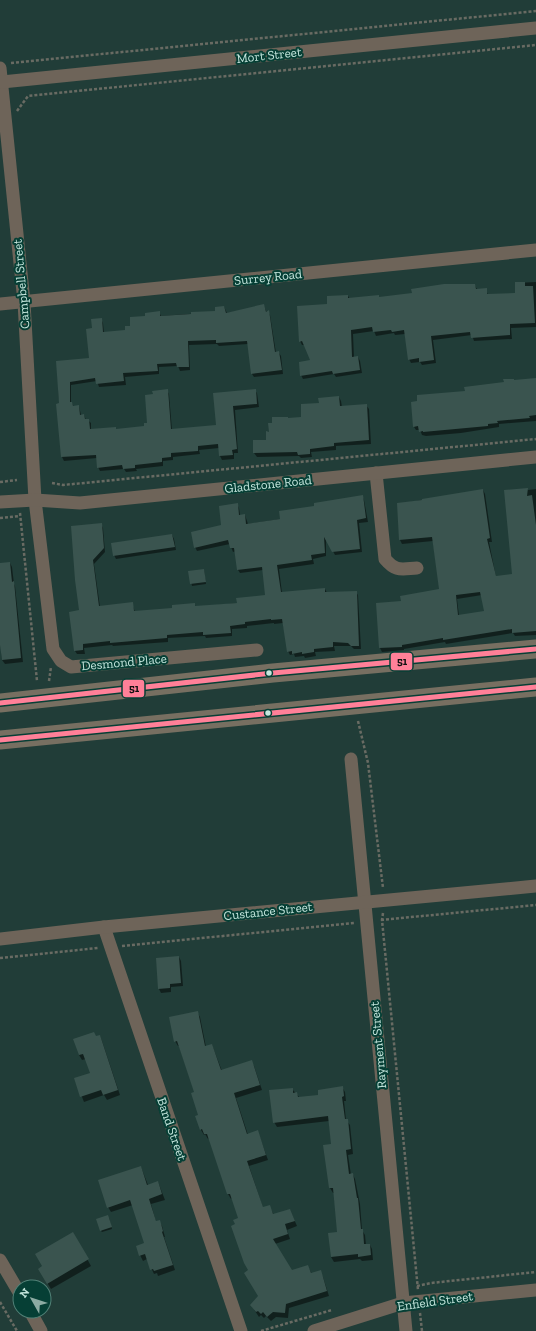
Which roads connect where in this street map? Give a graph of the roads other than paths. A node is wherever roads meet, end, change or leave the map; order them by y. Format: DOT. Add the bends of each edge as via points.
graph roads {
  1 [pos="536,28"];
  2 [pos="5,65"];
  3 [pos="2,82"];
  4 [pos="536,250"];
  5 [pos="24,302"];
  6 [pos="0,304"];
  7 [pos="536,457"];
  8 [pos="376,473"];
  9 [pos="35,500"];
  10 [pos="0,502"];
  11 [pos="416,568"];
  12 [pos="536,649"];
  13 [pos="256,650"];
  14 [pos="536,687"];
  15 [pos="0,702"];
  16 [pos="0,740"];
  17 [pos="351,760"];
  18 [pos="536,886"];
  19 [pos="365,902"];
  20 [pos="104,927"];
  21 [pos="0,939"];
  22 [pos="0,1260"];
  23 [pos="12,1280"];
  24 [pos="536,1290"];
  25 [pos="403,1303"];
  26 [pos="34,1319"];
  27 [pos="41,1331"];
  28 [pos="241,1331"];
  29 [pos="314,1331"];
  30 [pos="406,1331"];
  1 -- 3 [label="street, Mort Street"];
  2 -- 3 [label="street, Campbell Street"];
  3 -- 5 [label="street, Campbell Street"];
  4 -- 5 [label="street, Surrey Road"];
  5 -- 6 [label="street, Surrey Road"];
  5 -- 9 [label="street, Campbell Street"];
  7 -- 8 [label="street, Gladstone Road"];
  8 -- 9 [label="street, Gladstone Road" via="80,503"];
  8 -- 11 [label="street" via="385,559 399,570"];
  9 -- 10 [label="street, Gladstone Road"];
  9 -- 13 [label="street, Desmond Place" via="53,649 61,661 71,667"];
  12 -- 15 [label="highway"];
  14 -- 16 [label="highway"];
  17 -- 19 [label="street, Rayment Street"];
  18 -- 19 [label="street, Custance Street"];
  19 -- 20 [label="street, Custance Street"];
  19 -- 25 [label="street, Rayment Street"];
  20 -- 21 [label="street, Custance Street"];
  20 -- 28 [label="street, Band Street"];
  22 -- 23 [label="street"];
  24 -- 25 [label="street, Enfield Street"];
  25 -- 29 [label="street, Enfield Street"];
  25 -- 30 [label="street, Rayment Street"];
  26 -- 27 [label="street"];
}
